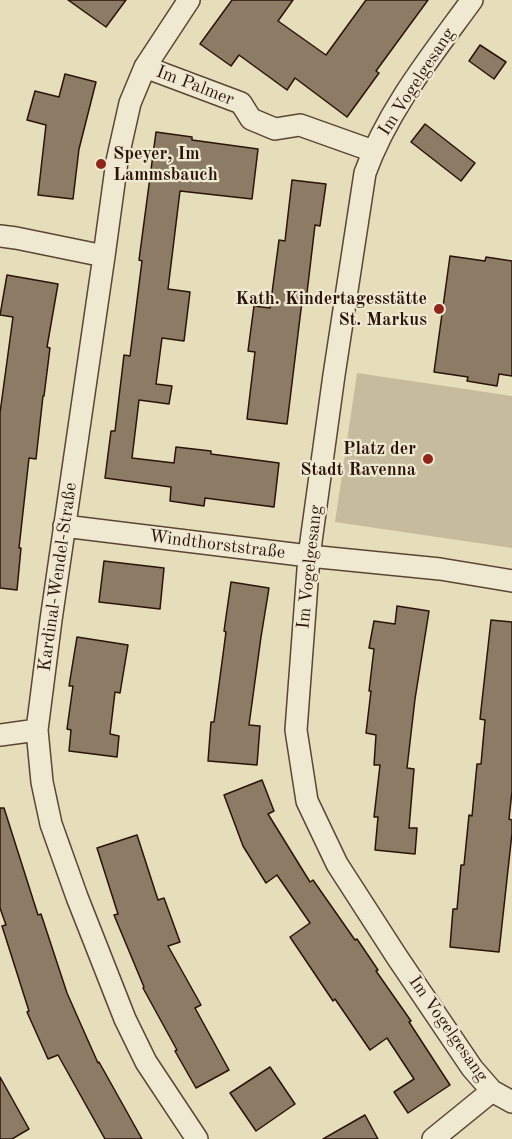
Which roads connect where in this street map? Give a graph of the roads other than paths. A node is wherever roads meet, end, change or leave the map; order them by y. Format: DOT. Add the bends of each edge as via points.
graph roads {
  1 [pos="189,0"];
  2 [pos="472,0"];
  3 [pos="146,67"];
  4 [pos="373,151"];
  5 [pos="0,236"];
  6 [pos="104,256"];
  7 [pos="64,526"];
  8 [pos="309,556"];
  9 [pos="512,581"];
  10 [pos="37,730"];
  11 [pos="0,735"];
  12 [pos="492,1091"];
  13 [pos="512,1102"];
  14 [pos="197,1139"];
  15 [pos="433,1139"];
  1 -- 3 [label="street, Kardinal-Wendel-Straße"];
  2 -- 4 [label="street, Im Vogelgesang" via="426,63"];
  3 -- 4 [label="street, Im Palmer" via="241,103 251,119 275,129 300,125"];
  3 -- 6 [label="street, Kardinal-Wendel-Straße" via="130,103 117,161"];
  4 -- 8 [label="street, Im Vogelgesang" via="365,173"];
  5 -- 6 [label="street"];
  6 -- 7 [label="street, Kardinal-Wendel-Straße"];
  7 -- 8 [label="street, Windthorststraße"];
  7 -- 10 [label="street, Kardinal-Wendel-Straße"];
  8 -- 9 [label="street, Windthorststraße" via="440,569"];
  8 -- 12 [label="street, Im Vogelgesang" via="297,730 307,801 342,873 471,1068"];
  10 -- 11 [label="street"];
  10 -- 14 [label="street, Kardinal-Wendel-Straße" via="51,824 125,1019 146,1062"];
  12 -- 13 [label="street, Im Vogelgesang"];
  12 -- 15 [label="street"];
}
